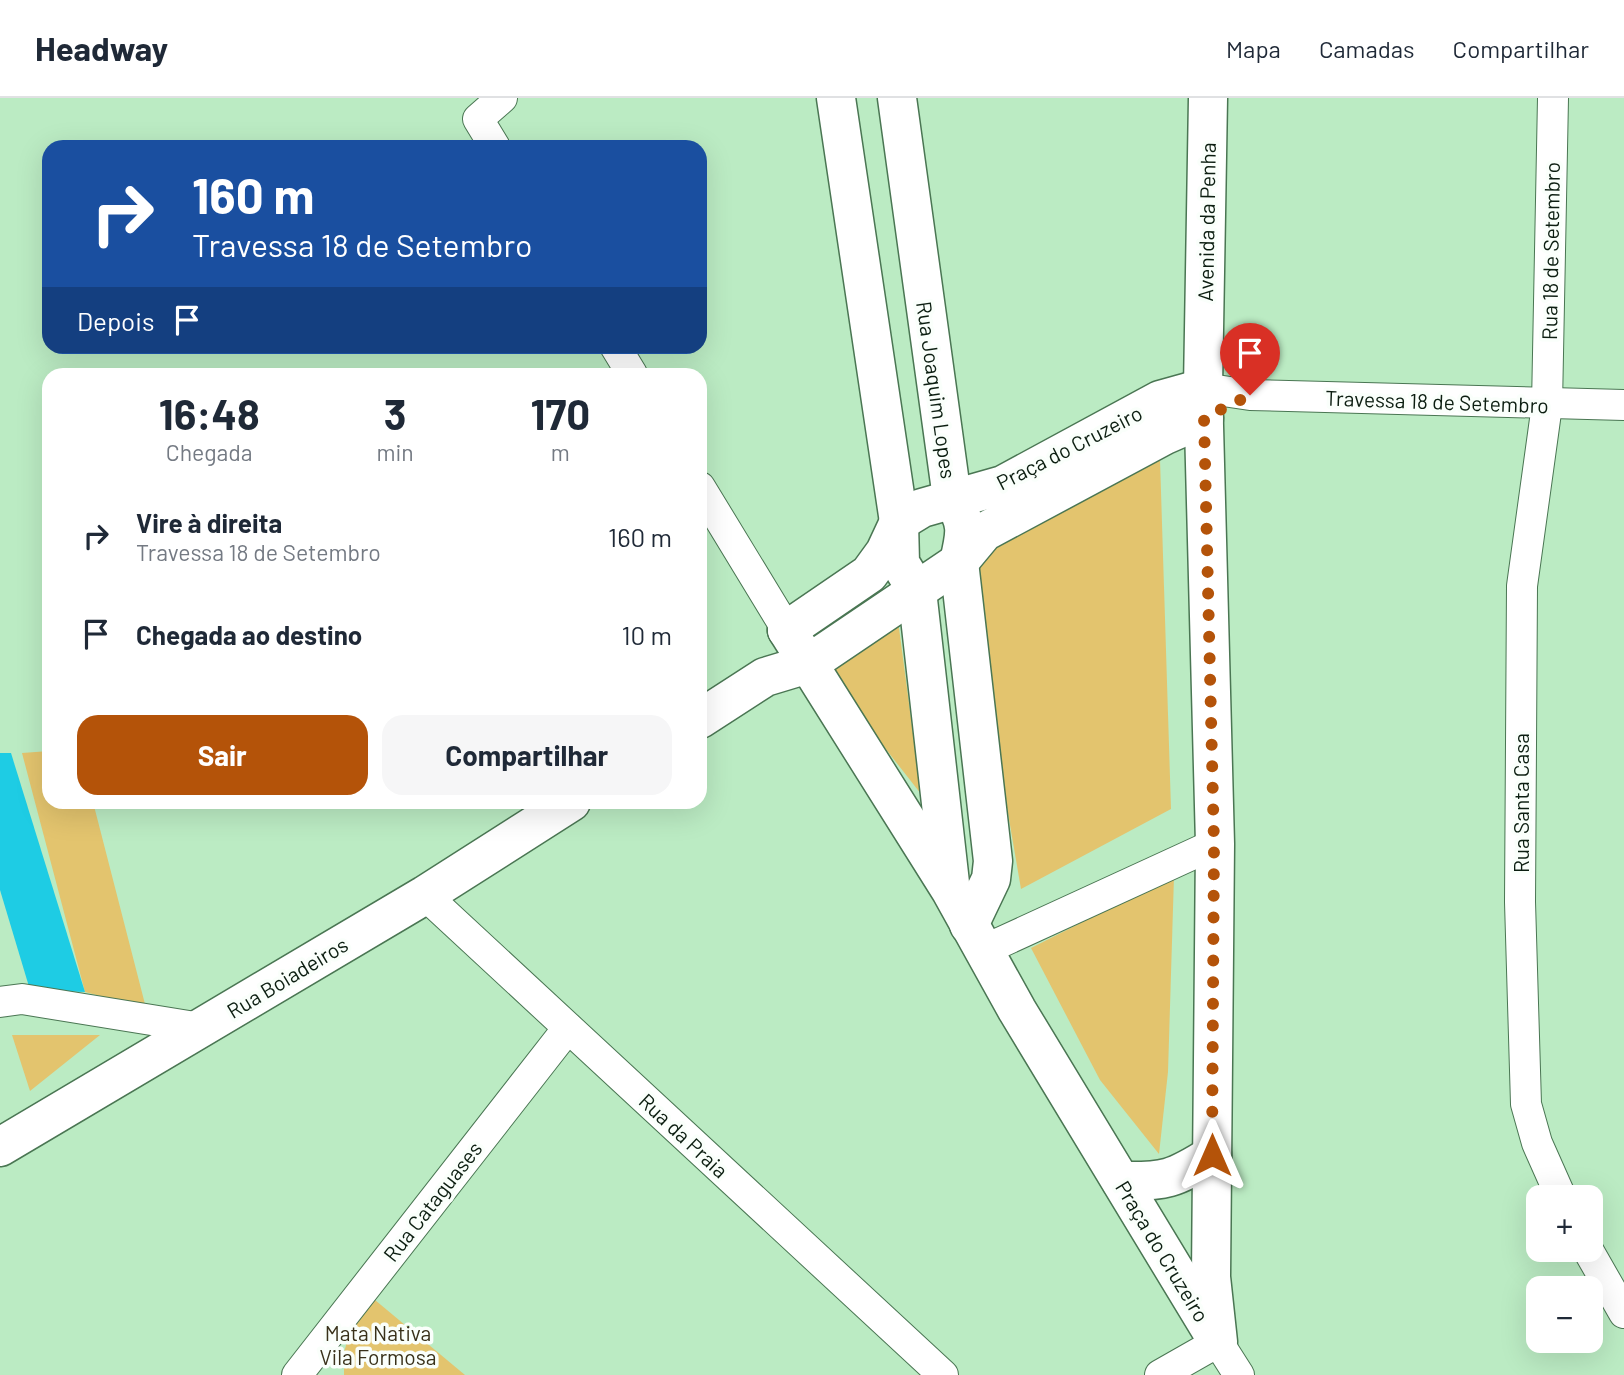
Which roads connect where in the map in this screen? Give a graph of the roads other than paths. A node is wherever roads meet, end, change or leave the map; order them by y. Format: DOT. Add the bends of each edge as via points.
graph roads {
  1 [pos="502,98"];
  2 [pos="836,98"];
  3 [pos="897,98"];
  4 [pos="1208,98"];
  5 [pos="1553,98"];
  6 [pos="491,140"];
  7 [pos="1203,403"];
  8 [pos="1547,405"];
  9 [pos="1624,405"];
  10 [pos="952,498"];
  11 [pos="707,499"];
  12 [pos="899,522"];
  13 [pos="959,562"];
  14 [pos="916,591"];
  15 [pos="787,630"];
  16 [pos="808,664"];
  17 [pos="765,677"];
  18 [pos="707,714"];
  19 [pos="560,809"];
  20 [pos="1214,844"];
  21 [pos="951,891"];
  22 [pos="425,895"];
  23 [pos="976,937"];
  24 [pos="0,1002"];
  25 [pos="201,1028"];
  26 [pos="568,1028"];
  27 [pos="0,1147"];
  28 [pos="1212,1155"];
  29 [pos="1121,1181"];
  30 [pos="1556,1185"];
  31 [pos="1595,1262"];
  32 [pos="1624,1313"];
  33 [pos="1218,1342"];
  34 [pos="297,1375"];
  35 [pos="943,1375"];
  36 [pos="1160,1375"];
  37 [pos="1239,1375"];
  1 -- 6 [label="street" via="478,120"];
  2 -- 12 [label="street"];
  3 -- 10 [label="street, Rua Joaquim Lopes"];
  4 -- 7 [label="street, Avenida da Penha"];
  5 -- 8 [label="street, Rua 18 de Setembro"];
  7 -- 8 [label="street, Travessa 18 de Setembro" via="1250,395"];
  7 -- 10 [label="street, Praça do Cruzeiro" via="1160,400 1003,485"];
  7 -- 13 [label="street, Praça do Cruzeiro" via="1165,435 984,532"];
  7 -- 20 [label="street, Praça do Cruzeiro"];
  8 -- 9 [label="street, Travessa 18 de Setembro"];
  8 -- 30 [label="street, Rua Santa Casa" via="1522,586 1520,902 1526,1104"];
  10 -- 12 [label="street, Praça do Cruzeiro"];
  10 -- 13 [label="street, Rua Joaquim Lopes" via="965,519"];
  11 -- 15 [label="street"];
  12 -- 14 [label="street" via="900,563"];
  12 -- 15 [label="street" via="886,552 869,574"];
  13 -- 14 [label="street, Praça do Cruzeiro"];
  13 -- 23 [label="street, Rua Joaquim Lopes" via="993,861"];
  14 -- 16 [label="street, Praça do Cruzeiro"];
  14 -- 21 [label="street"];
  15 -- 16 [label="street, Praça do Cruzeiro"];
  15 -- 17 [label="street"];
  16 -- 17 [label="street"];
  16 -- 21 [label="street, Praça do Cruzeiro"];
  17 -- 18 [label="street"];
  19 -- 22 [label="street, Rua Boiadeiros"];
  20 -- 23 [label="street"];
  20 -- 28 [label="street, Praça do Cruzeiro"];
  21 -- 23 [label="street, Praça do Cruzeiro"];
  22 -- 25 [label="street, Rua Boiadeiros"];
  22 -- 26 [label="street, Rua da Praia"];
  23 -- 29 [label="street, Praça do Cruzeiro"];
  24 -- 25 [label="street" via="22,999"];
  25 -- 27 [label="street, Rua Boiadeiros"];
  26 -- 34 [label="street, Rua Cataguases"];
  26 -- 35 [label="street, Rua da Praia"];
  28 -- 29 [label="street" via="1160,1182"];
  28 -- 33 [label="street, Praça do Cruzeiro" via="1211,1276"];
  29 -- 33 [label="street, Praça do Cruzeiro"];
  31 -- 32 [label="street"];
  33 -- 36 [label="street"];
  33 -- 37 [label="street"];
}
